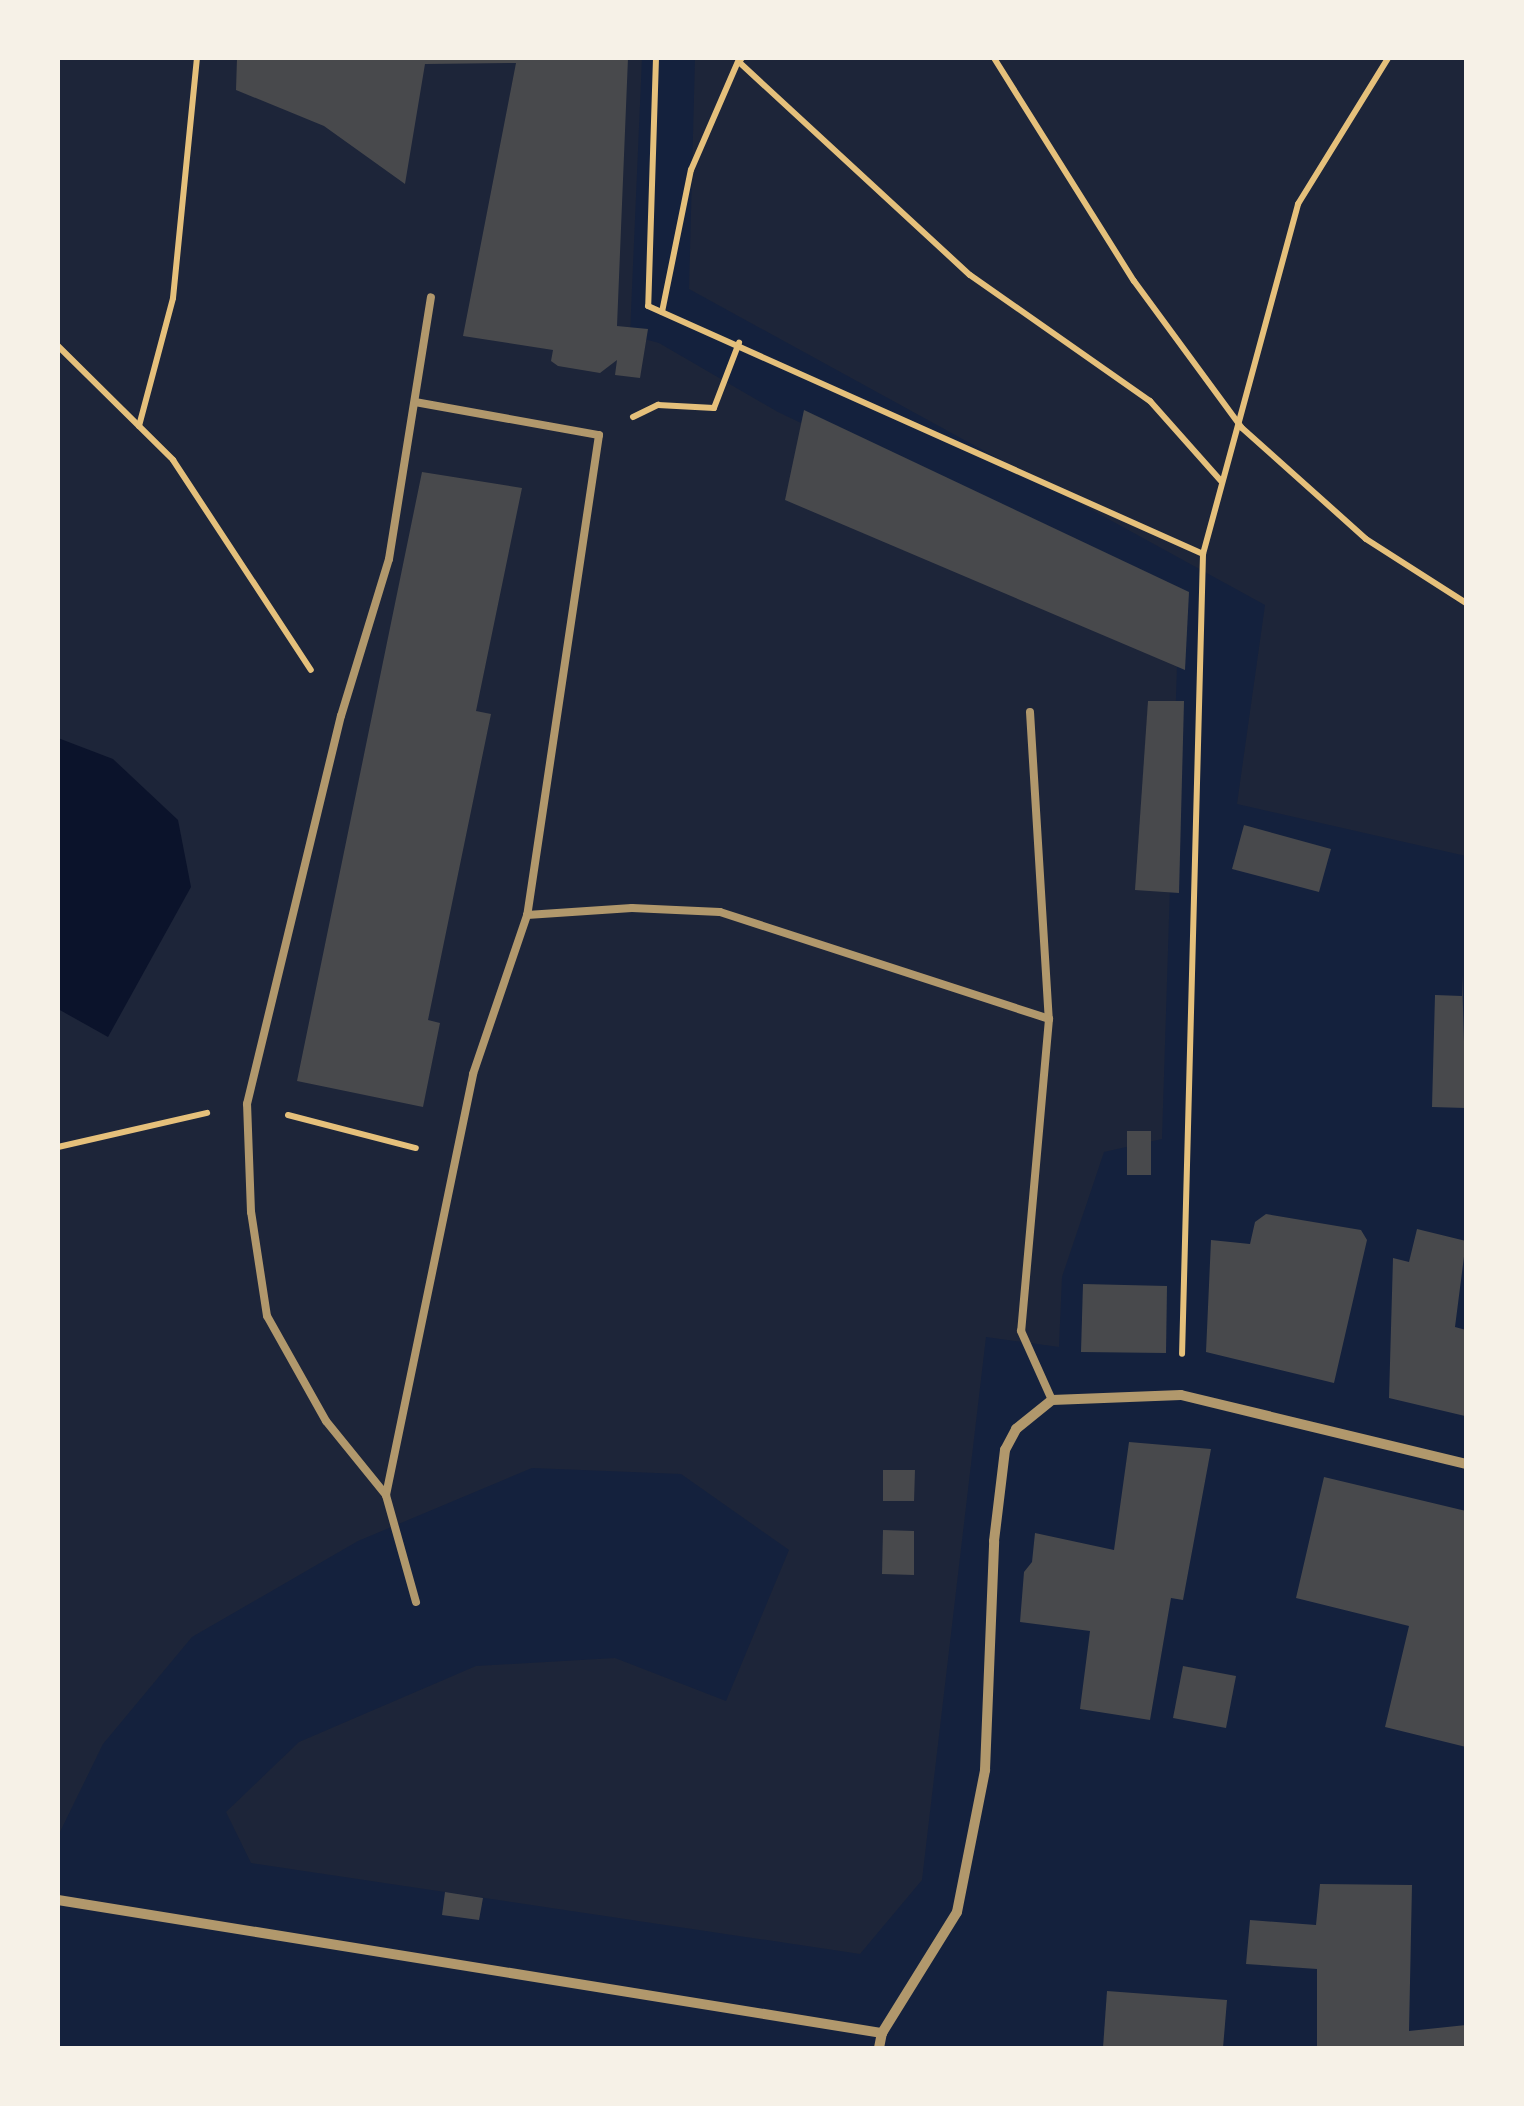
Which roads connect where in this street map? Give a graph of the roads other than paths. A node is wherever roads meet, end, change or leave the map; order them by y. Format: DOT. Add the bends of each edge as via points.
graph roads {
  1 [pos="431,297"];
  2 [pos="414,402"];
  3 [pos="1030,712"];
  4 [pos="527,915"];
  5 [pos="1049,1019"];
  6 [pos="1052,1400"];
  7 [pos="1466,1464"];
  8 [pos="386,1495"];
  9 [pos="416,1602"];
  10 [pos="58,1900"];
  11 [pos="882,2033"];
  12 [pos="879,2048"];
  1 -- 2 [label="lane"];
  2 -- 4 [label="lane" via="599,434"];
  2 -- 8 [label="lane" via="389,559 341,716 247,1104 251,1212 267,1316 326,1421"];
  3 -- 5 [label="lane"];
  4 -- 5 [label="lane" via="632,908 720,912"];
  4 -- 8 [label="lane" via="473,1074"];
  5 -- 6 [label="lane" via="1021,1331"];
  6 -- 7 [label="street" via="1181,1395"];
  6 -- 11 [label="street" via="1016,1429 1004,1450 985,1770 957,1912"];
  8 -- 9 [label="lane"];
  10 -- 11 [label="street"];
  11 -- 12 [label="street"];
}
